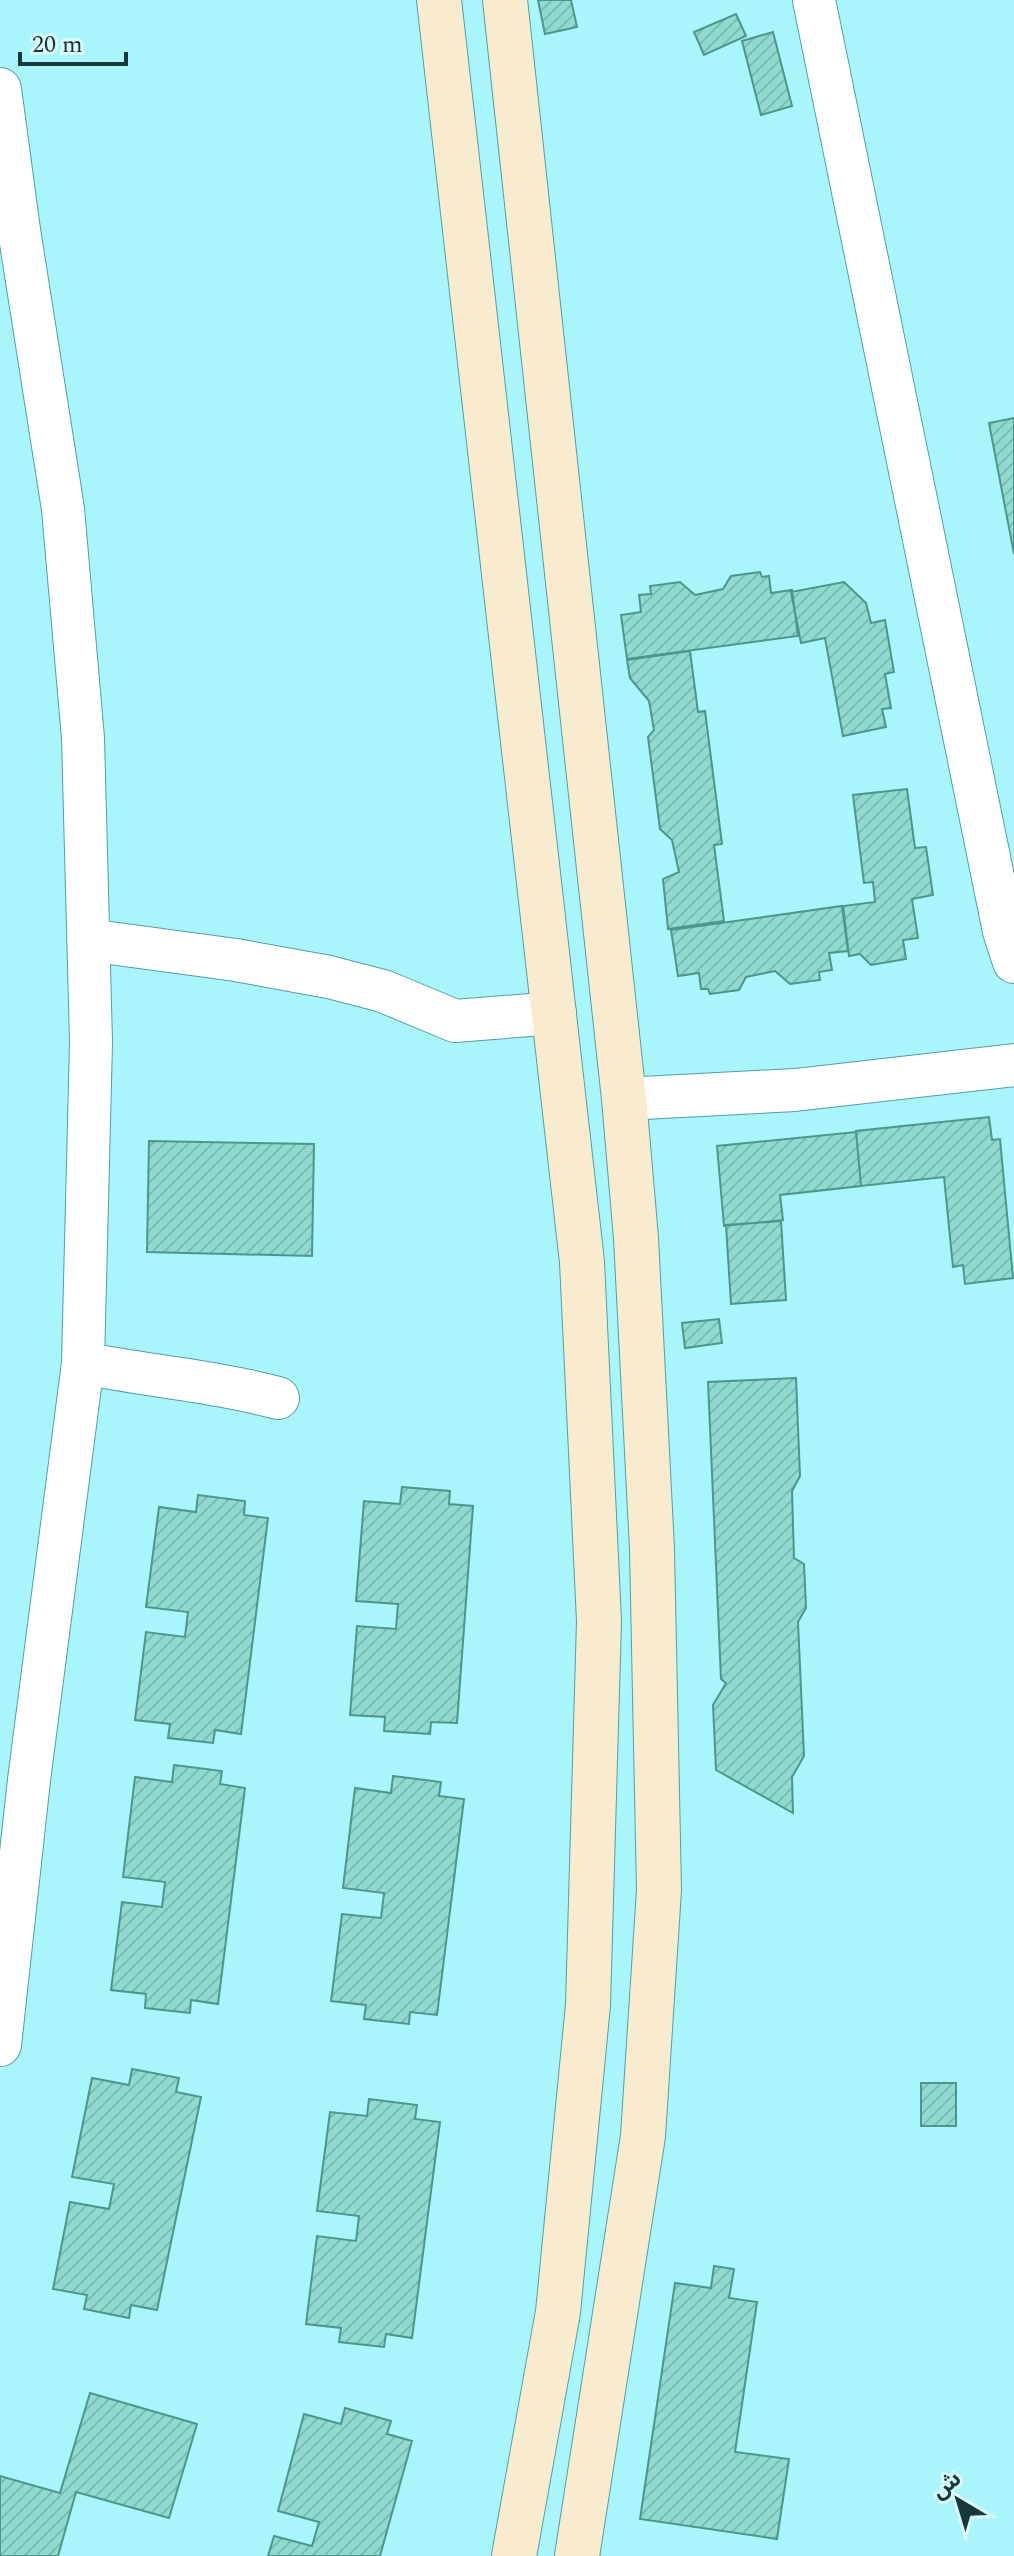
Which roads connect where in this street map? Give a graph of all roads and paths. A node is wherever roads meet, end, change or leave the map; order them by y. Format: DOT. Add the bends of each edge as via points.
graph roads {
  1 [pos="439,0"];
  2 [pos="505,0"];
  3 [pos="814,0"];
  4 [pos="0,89"];
  5 [pos="88,940"];
  6 [pos="1014,962"];
  7 [pos="555,1013"];
  8 [pos="1014,1065"];
  9 [pos="624,1099"];
  10 [pos="83,1363"];
  11 [pos="278,1398"];
  12 [pos="652,1549"];
  13 [pos="595,1552"];
  14 [pos="0,2045"];
  15 [pos="514,2556"];
  16 [pos="577,2556"];
  1 -- 7 [label="main road"];
  2 -- 9 [label="main road"];
  3 -- 6 [label="street"];
  4 -- 5 [label="street" via="63,509 83,738"];
  5 -- 7 [label="street" via="329,977 383,991 455,1021"];
  5 -- 10 [label="street" via="91,1042"];
  7 -- 13 [label="main road" via="582,1262"];
  8 -- 9 [label="street" via="795,1090"];
  9 -- 12 [label="main road"];
  10 -- 11 [label="street"];
  10 -- 14 [label="street"];
  12 -- 13 [label="main road"];
  12 -- 16 [label="main road" via="659,1890 643,2136"];
  13 -- 15 [label="main road" via="599,1621 588,2005 558,2312"];
}
